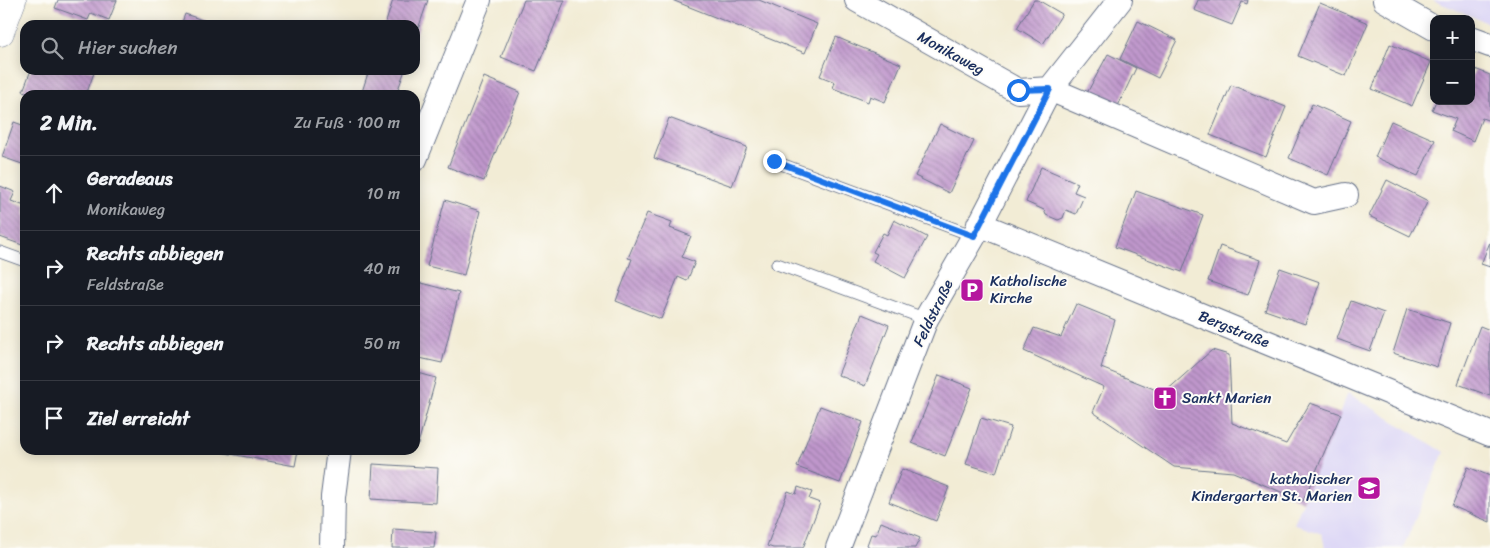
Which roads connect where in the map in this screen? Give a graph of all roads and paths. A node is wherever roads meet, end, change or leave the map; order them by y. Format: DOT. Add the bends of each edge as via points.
graph roads {
  1 [pos="12,0"];
  2 [pos="479,0"];
  3 [pos="857,0"];
  4 [pos="1120,0"];
  5 [pos="1385,0"];
  6 [pos="1430,26"];
  7 [pos="0,32"];
  8 [pos="1475,39"];
  9 [pos="1490,45"];
  10 [pos="1050,89"];
  11 [pos="420,147"];
  12 [pos="774,161"];
  13 [pos="1346,195"];
  14 [pos="976,230"];
  15 [pos="0,252"];
  16 [pos="20,259"];
  17 [pos="778,264"];
  18 [pos="926,319"];
  19 [pos="1490,434"];
  20 [pos="338,455"];
  21 [pos="332,548"];
  22 [pos="838,548"];
  1 -- 7 [label="street"];
  2 -- 11 [label="street"];
  3 -- 10 [label="street, Monikaweg" via="1018,90"];
  4 -- 10 [label="street, Feldstraße"];
  5 -- 6 [label="street"];
  8 -- 9 [label="street"];
  10 -- 13 [label="street" via="1314,202"];
  10 -- 14 [label="street, Feldstraße"];
  12 -- 14 [label="lane"];
  14 -- 18 [label="street, Feldstraße"];
  14 -- 19 [label="street, Bergstraße"];
  15 -- 16 [label="lane"];
  17 -- 18 [label="lane"];
  18 -- 22 [label="street, Feldstraße"];
  20 -- 21 [label="street"];
}
